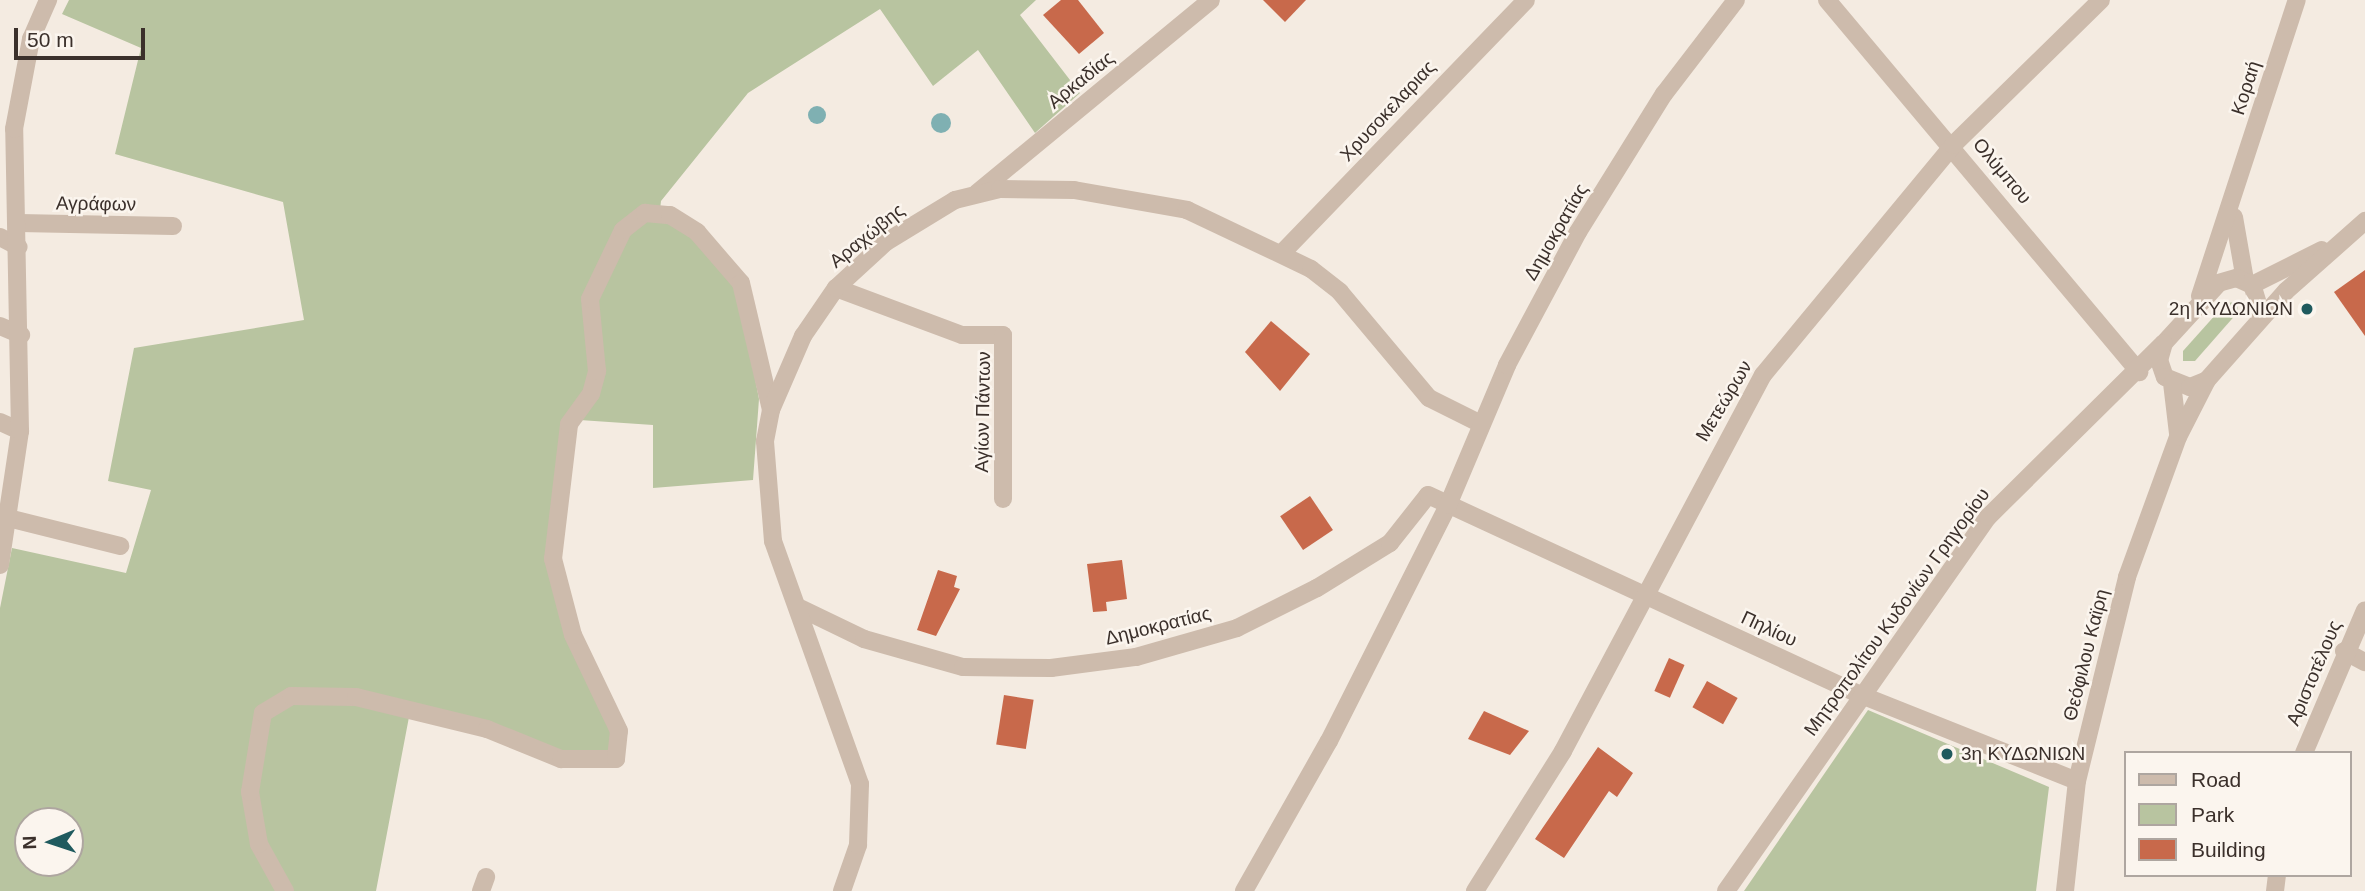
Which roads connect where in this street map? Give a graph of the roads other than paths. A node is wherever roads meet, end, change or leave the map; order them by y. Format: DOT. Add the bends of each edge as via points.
graph roads {
  1 [pos="48,0"];
  2 [pos="1211,0"];
  3 [pos="1526,0"];
  4 [pos="1736,0"];
  5 [pos="1827,0"];
  6 [pos="2101,0"];
  7 [pos="2297,0"];
  8 [pos="7,125"];
  9 [pos="1953,145"];
  10 [pos="2237,189"];
  11 [pos="977,192"];
  12 [pos="2365,221"];
  13 [pos="19,223"];
  14 [pos="173,226"];
  15 [pos="0,237"];
  16 [pos="2338,242"];
  17 [pos="19,247"];
  18 [pos="1282,253"];
  19 [pos="2248,283"];
  20 [pos="835,288"];
  21 [pos="2195,308"];
  22 [pos="2262,317"];
  23 [pos="0,326"];
  24 [pos="21,335"];
  25 [pos="2164,343"];
  26 [pos="2135,377"];
  27 [pos="2169,380"];
  28 [pos="2207,380"];
  29 [pos="771,410"];
  30 [pos="0,422"];
  31 [pos="1479,423"];
  32 [pos="20,431"];
  33 [pos="2178,437"];
  34 [pos="1003,499"];
  35 [pos="1448,505"];
  36 [pos="4,518"];
  37 [pos="120,547"];
  38 [pos="0,565"];
  39 [pos="1645,595"];
  40 [pos="800,608"];
  41 [pos="2365,610"];
  42 [pos="2344,652"];
  43 [pos="2365,662"];
  44 [pos="1861,695"];
  45 [pos="2305,751"];
  46 [pos="2077,781"];
  47 [pos="285,891"];
  48 [pos="842,891"];
  49 [pos="1244,891"];
  50 [pos="1475,891"];
  51 [pos="1726,891"];
  52 [pos="2065,891"];
  1 -- 8 [label="street" via="27,51"];
  2 -- 11 [label="street, Αρκαδίας"];
  3 -- 18 [label="street, Χρυσοκελαριας"];
  4 -- 31 [label="street, Δημοκρατίας" via="1664,94 1578,232"];
  5 -- 9 [label="street, Ολύμπου"];
  6 -- 9 [label="street, Μετεώρων"];
  7 -- 10 [label="street, Κοραή"];
  8 -- 13 [label="street"];
  9 -- 26 [label="street, Ολύμπου"];
  9 -- 39 [label="street, Μετεώρων" via="1763,375"];
  10 -- 19 [label="street, Κοραή" via="2235,245"];
  10 -- 21 [label="street, Κοραή"];
  11 -- 18 [label="street, Αραχώβης" via="1051,188 1150,202 1217,221"];
  11 -- 20 [label="street, Αραχώβης" via="914,223"];
  12 -- 16 [label="street"];
  13 -- 14 [label="street, Αγράφων"];
  13 -- 17 [label="street"];
  15 -- 17 [label="street"];
  16 -- 19 [label="street"];
  16 -- 22 [label="street"];
  17 -- 24 [label="street"];
  18 -- 31 [label="street, Αραχώβης" via="1340,292 1429,397"];
  19 -- 21 [label="street, Μητροπολίτου Κυδονίων Γρηγορίου" via="2219,283"];
  19 -- 22 [label="street, Κοραή"];
  20 -- 29 [label="street, Αραχώβης" via="803,336"];
  20 -- 34 [label="street, Αγίων Πάντων" via="962,335 1003,335"];
  21 -- 25 [label="street, Μητροπολίτου Κυδονίων Γρηγορίου"];
  22 -- 28 [label="street, Θεόφιλου Καϊρη"];
  23 -- 24 [label="street"];
  24 -- 32 [label="street"];
  25 -- 26 [label="street, Μητροπολίτου Κυδονίων Γρηγορίου"];
  25 -- 27 [label="street, Θεόφιλου Καϊρη" via="2159,360"];
  26 -- 27 [label="street"];
  26 -- 44 [label="street, Μητροπολίτου Κυδονίων Γρηγορίου" via="2012,489"];
  27 -- 28 [label="street" via="2190,387"];
  27 -- 33 [label="street, Θεόφιλου Καϊρη"];
  28 -- 33 [label="street, Θεόφιλου Καϊρη"];
  29 -- 40 [label="street, Αραχώβης" via="764,470 769,523"];
  29 -- 47 [label="street" via="741,283 697,232 670,215 645,213 623,230 590,299 597,371 591,394 569,424 552,559 573,635 619,731 616,759 561,759 487,729 356,696 291,696 263,713 250,792 259,844"];
  30 -- 32 [label="street"];
  31 -- 35 [label="street, Δημοκρατίας"];
  32 -- 36 [label="street"];
  33 -- 46 [label="street, Θεόφιλου Καϊρη" via="2127,577"];
  35 -- 39 [label="street, Πηλίου"];
  35 -- 40 [label="street, Δημοκρατίας" via="1428,495 1390,543 1237,628 1136,657 1051,668 964,667 864,639"];
  35 -- 49 [label="street, Δημοκρατίας" via="1323,753"];
  36 -- 37 [label="street"];
  36 -- 38 [label="street"];
  39 -- 44 [label="street, Πηλίου"];
  39 -- 50 [label="street, Μετεώρων" via="1563,751"];
  40 -- 48 [label="street, Αραχώβης" via="860,784 858,845"];
  41 -- 42 [label="street, Αριστοτέλους"];
  42 -- 43 [label="street"];
  42 -- 45 [label="street, Αριστοτέλους"];
  44 -- 46 [label="street, Πηλίου"];
  44 -- 51 [label="street, Μητροπολίτου Κυδονίων Γρηγορίου"];
  46 -- 52 [label="street, Θεόφιλου Καϊρη"];
}
